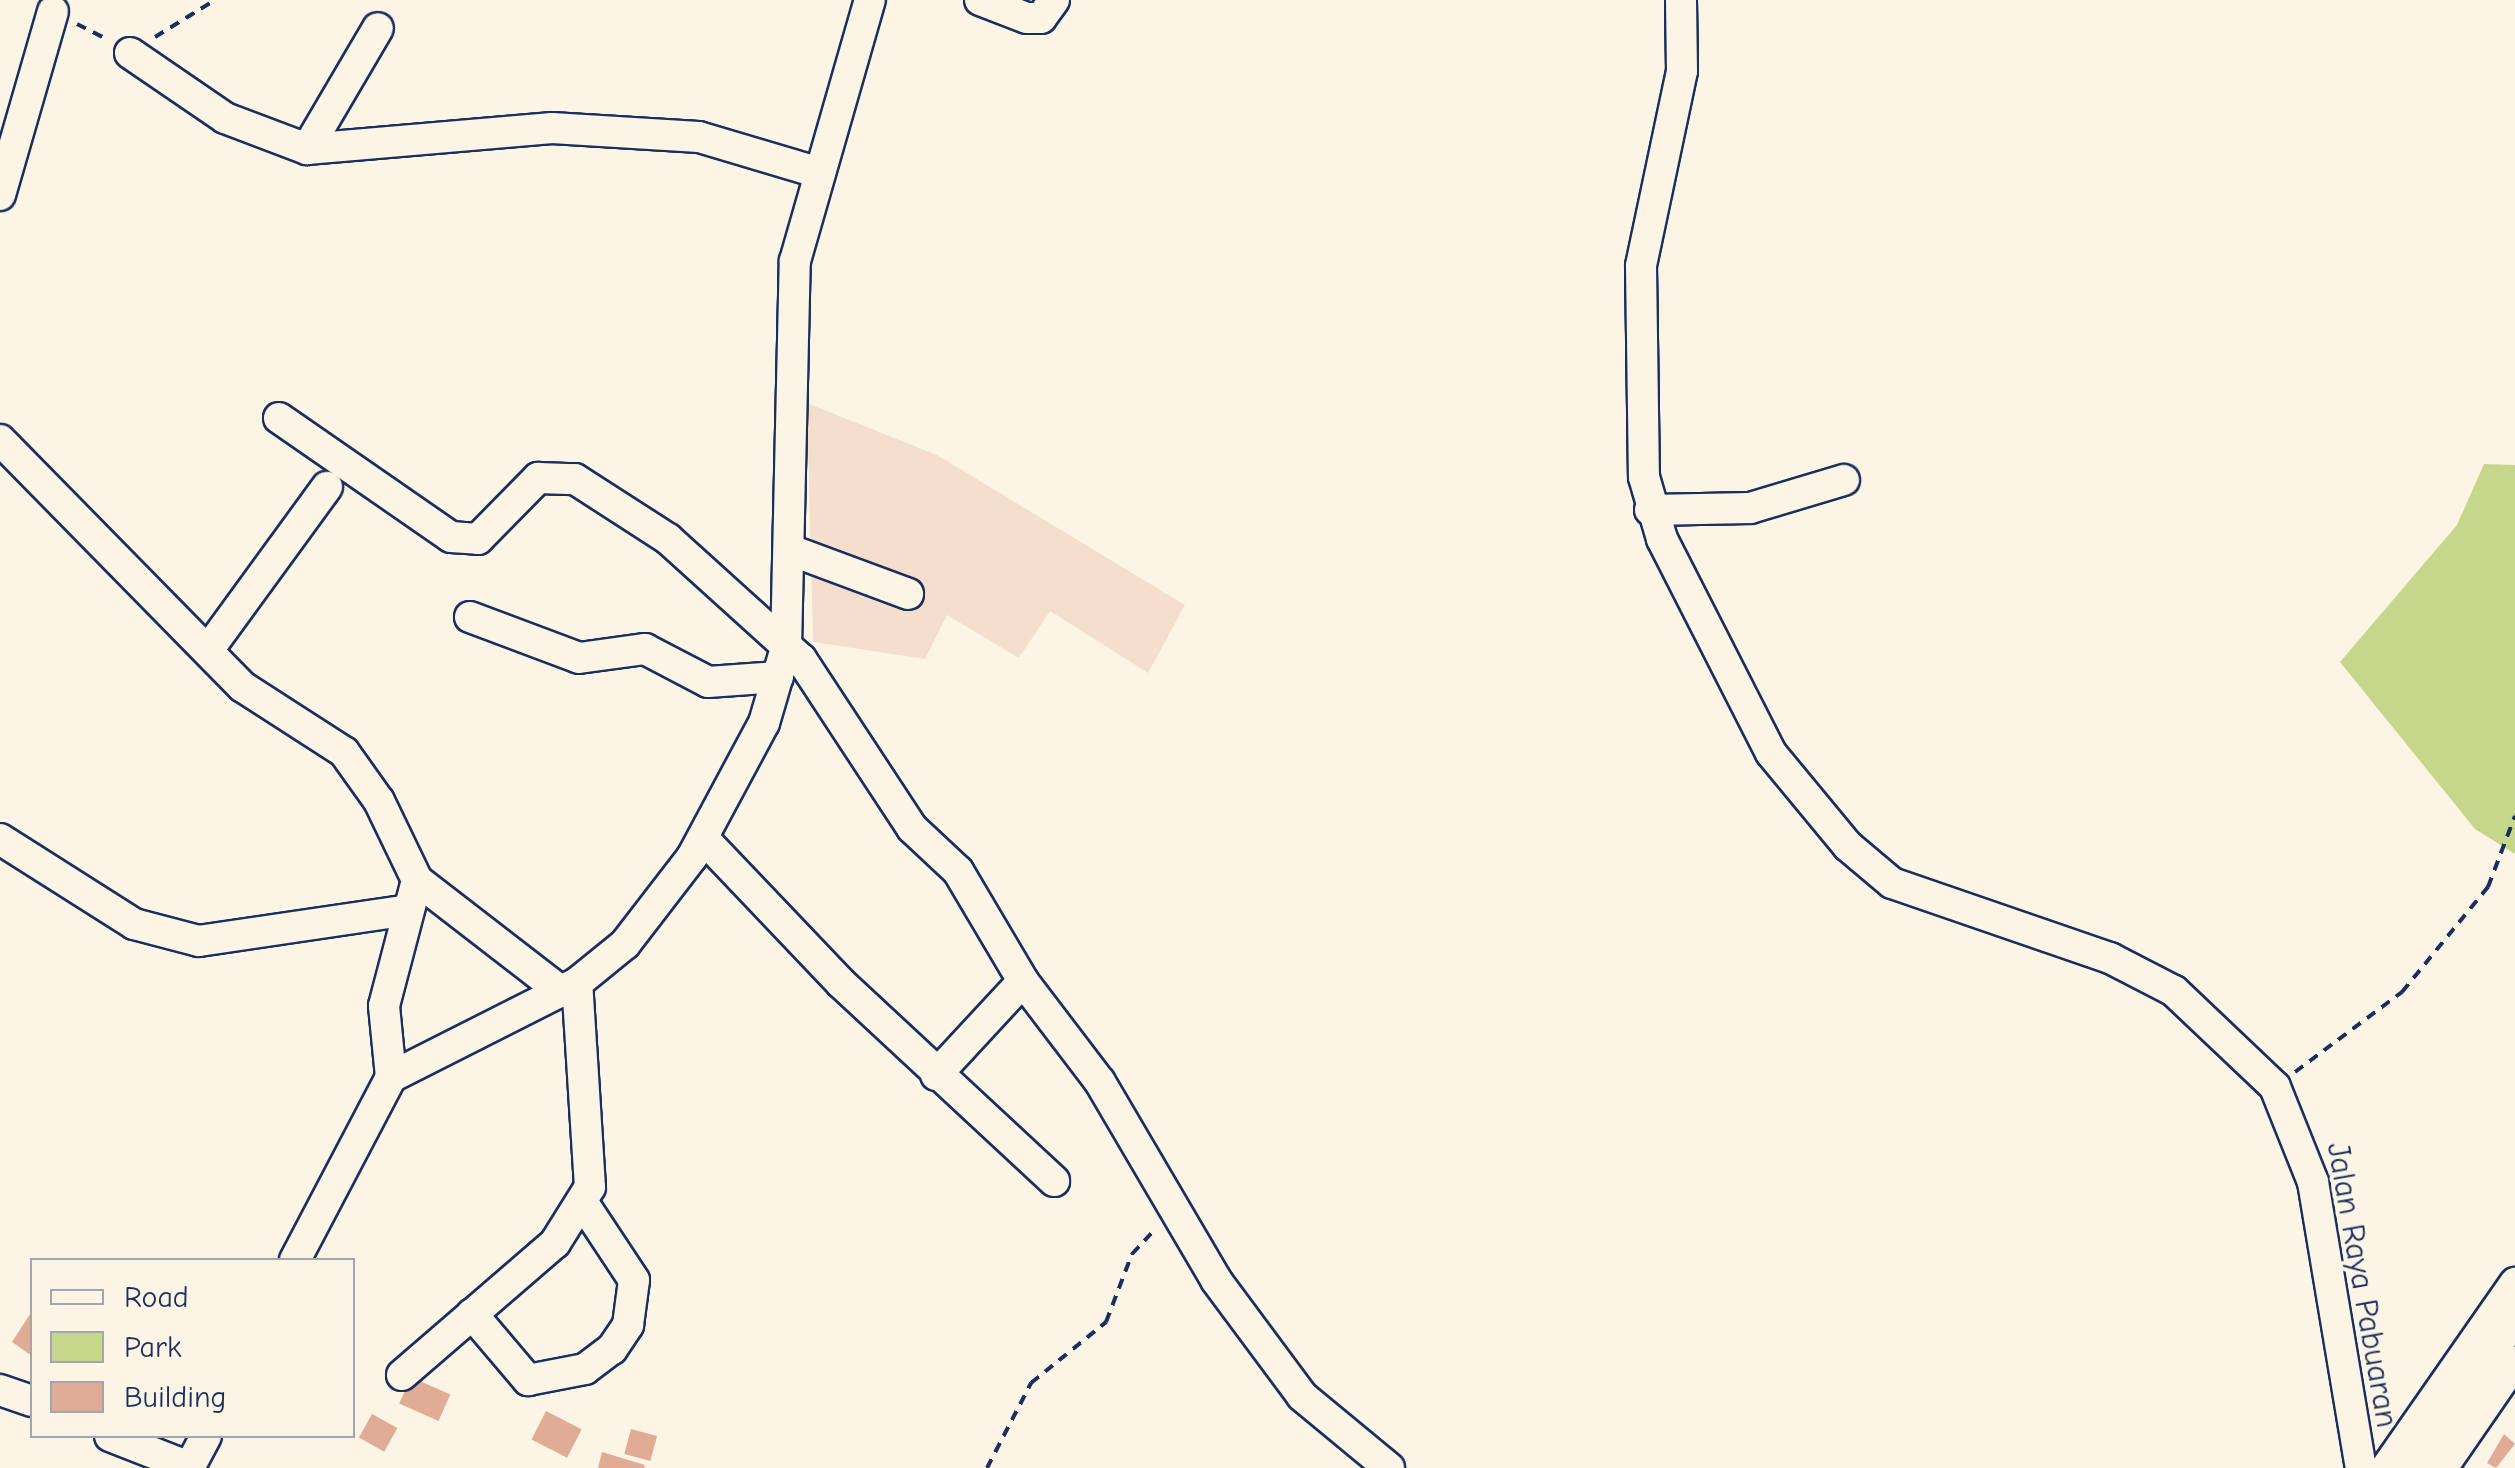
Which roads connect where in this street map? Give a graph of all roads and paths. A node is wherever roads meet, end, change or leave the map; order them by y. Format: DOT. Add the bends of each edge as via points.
graph roads {
  1 [pos="870,0"];
  2 [pos="980,0"];
  3 [pos="1054,0"];
  4 [pos="1681,0"];
  5 [pos="54,11"];
  6 [pos="378,28"];
  7 [pos="130,53"];
  8 [pos="307,149"];
  9 [pos="820,173"];
  10 [pos="0,195"];
  11 [pos="279,418"];
  12 [pos="0,440"];
  13 [pos="1844,480"];
  14 [pos="327,487"];
  15 [pos="1650,510"];
  16 [pos="790,550"];
  17 [pos="908,594"];
  18 [pos="470,617"];
  19 [pos="211,646"];
  20 [pos="782,663"];
  21 [pos="2515,816"];
  22 [pos="0,838"];
  23 [pos="703,838"];
  24 [pos="416,880"];
  25 [pos="408,910"];
  26 [pos="1022,982"];
  27 [pos="570,987"];
  28 [pos="936,1075"];
  29 [pos="391,1077"];
  30 [pos="2275,1087"];
  31 [pos="1054,1182"];
  32 [pos="583,1203"];
  33 [pos="1169,1213"];
  34 [pos="296,1258"];
  35 [pos="2515,1282"];
  36 [pos="472,1314"];
  37 [pos="2515,1318"];
  38 [pos="2515,1362"];
  39 [pos="402,1375"];
  40 [pos="0,1390"];
  41 [pos="30,1400"];
  42 [pos="2504,1404"];
  43 [pos="115,1438"];
  44 [pos="205,1438"];
  45 [pos="189,1468"];
  46 [pos="987,1468"];
  47 [pos="1389,1468"];
  48 [pos="2361,1468"];
  49 [pos="2386,1468"];
  50 [pos="2414,1468"];
  51 [pos="2442,1468"];
  1 -- 9 [label="street"];
  2 -- 3 [label="street" via="1026,18 1041,18"];
  4 -- 15 [label="street, Jalan Raya Pabuaran" via="1682,71 1641,266"];
  5 -- 10 [label="street"];
  6 -- 8 [label="street"];
  7 -- 8 [label="street" via="225,118"];
  8 -- 9 [label="street" via="552,128 699,137"];
  9 -- 16 [label="street" via="788,318"];
  11 -- 20 [label="street" via="451,538 478,539 538,478 575,479 668,538"];
  12 -- 19 [label="street"];
  13 -- 15 [label="street" via="1750,508"];
  14 -- 19 [label="street"];
  15 -- 30 [label="street, Jalan Raya Pabuaran" via="1733,692 1848,846 1892,884 2110,958 2174,991"];
  16 -- 17 [label="street"];
  16 -- 20 [label="street"];
  18 -- 20 [label="street" via="560,654 645,649 708,682"];
  19 -- 24 [label="street" via="252,694 344,752"];
  20 -- 23 [label="street" via="764,724"];
  20 -- 26 [label="street" via="912,828 958,871"];
  21 -- 30 [label="path" via="2488,887 2402,992"];
  22 -- 25 [label="street" via="134,924 199,942"];
  23 -- 27 [label="street" via="646,922"];
  23 -- 28 [label="street"];
  24 -- 25 [label="street"];
  24 -- 27 [label="street"];
  25 -- 29 [label="street" via="384,1006"];
  26 -- 28 [label="street"];
  26 -- 33 [label="street" via="1100,1082"];
  27 -- 29 [label="street"];
  27 -- 32 [label="street" via="594,1172"];
  28 -- 31 [label="street"];
  29 -- 34 [label="street"];
  30 -- 48 [label="street, Jalan Raya Pabuaran" via="2313,1182"];
  32 -- 36 [label="street" via="555,1244"];
  32 -- 36 [label="street" via="634,1280 628,1325 612,1349 586,1369 528,1380"];
  33 -- 46 [label="path" via="1132,1254 1106,1322 1031,1383"];
  33 -- 47 [label="street" via="1302,1396"];
  35 -- 49 [label="street"];
  36 -- 39 [label="street"];
  37 -- 50 [label="street"];
  38 -- 42 [label="street"];
  40 -- 41 [label="street"];
  42 -- 51 [label="street"];
  43 -- 45 [label="street"];
  44 -- 45 [label="street"];
}
